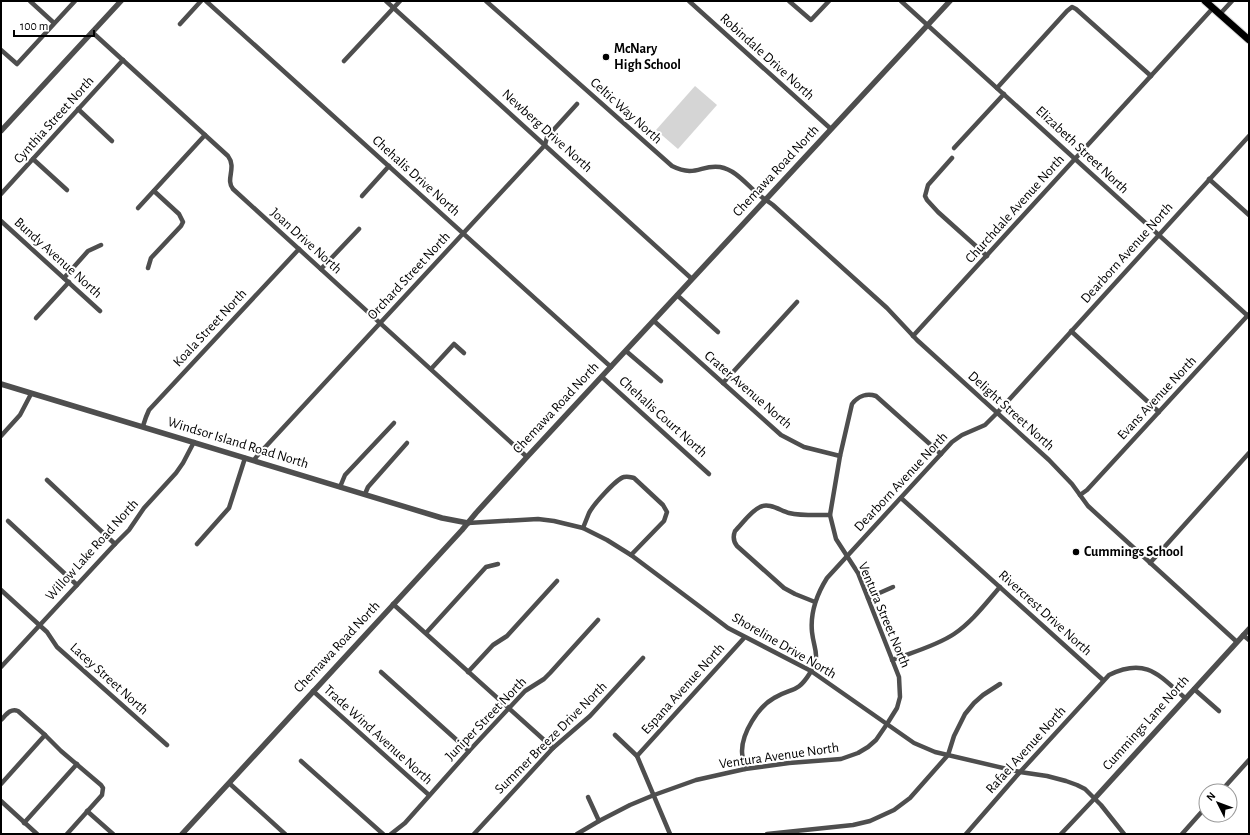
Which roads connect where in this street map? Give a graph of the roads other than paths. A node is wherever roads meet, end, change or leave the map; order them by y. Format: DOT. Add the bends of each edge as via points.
graph roads {
  1 [pos="30,1"];
  2 [pos="75,1"];
  3 [pos="121,1"];
  4 [pos="201,1"];
  5 [pos="206,1"];
  6 [pos="386,1"];
  7 [pos="400,1"];
  8 [pos="486,1"];
  9 [pos="689,1"];
  10 [pos="789,1"];
  11 [pos="829,1"];
  12 [pos="901,1"];
  13 [pos="950,1"];
  14 [pos="1206,1"];
  15 [pos="1232,1"];
  16 [pos="393,8"];
  17 [pos="1213,8"];
  18 [pos="1220,14"];
  19 [pos="54,23"];
  20 [pos="180,24"];
  21 [pos="928,25"];
  22 [pos="92,32"];
  23 [pos="1249,40"];
  24 [pos="1,50"];
  25 [pos="123,60"];
  26 [pos="344,61"];
  27 [pos="1151,76"];
  28 [pos="997,88"];
  29 [pos="1004,94"];
  30 [pos="576,104"];
  31 [pos="78,109"];
  32 [pos="831,129"];
  33 [pos="1,131"];
  34 [pos="205,135"];
  35 [pos="1249,136"];
  36 [pos="112,141"];
  37 [pos="545,145"];
  38 [pos="954,148"];
  39 [pos="952,158"];
  40 [pos="33,159"];
  41 [pos="1075,159"];
  42 [pos="389,166"];
  43 [pos="1209,179"];
  44 [pos="67,190"];
  45 [pos="154,191"];
  46 [pos="1,194"];
  47 [pos="362,196"];
  48 [pos="766,200"];
  49 [pos="138,208"];
  50 [pos="1249,216"];
  51 [pos="1,221"];
  52 [pos="359,229"];
  53 [pos="464,233"];
  54 [pos="1158,236"];
  55 [pos="101,245"];
  56 [pos="299,249"];
  57 [pos="987,256"];
  58 [pos="148,268"];
  59 [pos="321,269"];
  60 [pos="64,278"];
  61 [pos="692,279"];
  62 [pos="69,282"];
  63 [pos="677,295"];
  64 [pos="797,302"];
  65 [pos="100,312"];
  66 [pos="1248,315"];
  67 [pos="36,318"];
  68 [pos="654,321"];
  69 [pos="380,323"];
  70 [pos="1071,331"];
  71 [pos="718,332"];
  72 [pos="913,336"];
  73 [pos="626,351"];
  74 [pos="464,353"];
  75 [pos="611,367"];
  76 [pos="431,369"];
  77 [pos="602,377"];
  78 [pos="661,381"];
  79 [pos="1,384"];
  80 [pos="723,384"];
  81 [pos="31,394"];
  82 [pos="1159,412"];
  83 [pos="997,413"];
  84 [pos="394,423"];
  85 [pos="144,426"];
  86 [pos="1,436"];
  87 [pos="194,442"];
  88 [pos="407,443"];
  89 [pos="1249,453"];
  90 [pos="941,454"];
  91 [pos="840,456"];
  92 [pos="527,457"];
  93 [pos="245,458"];
  94 [pos="254,460"];
  95 [pos="710,474"];
  96 [pos="46,480"];
  97 [pos="340,487"];
  98 [pos="365,494"];
  99 [pos="1080,495"];
  100 [pos="901,498"];
  101 [pos="830,515"];
  102 [pos="8,521"];
  103 [pos="468,523"];
  104 [pos="583,528"];
  105 [pos="115,544"];
  106 [pos="197,544"];
  107 [pos="631,555"];
  108 [pos="847,556"];
  109 [pos="1150,563"];
  110 [pos="498,564"];
  111 [pos="557,581"];
  112 [pos="77,585"];
  113 [pos="892,587"];
  114 [pos="1000,587"];
  115 [pos="1,590"];
  116 [pos="868,598"];
  117 [pos="815,602"];
  118 [pos="393,604"];
  119 [pos="598,620"];
  120 [pos="39,626"];
  121 [pos="1249,629"];
  122 [pos="426,633"];
  123 [pos="1243,635"];
  124 [pos="744,638"];
  125 [pos="1249,640"];
  126 [pos="1237,642"];
  127 [pos="643,658"];
  128 [pos="892,660"];
  129 [pos="1,667"];
  130 [pos="381,672"];
  131 [pos="468,672"];
  132 [pos="811,672"];
  133 [pos="1103,680"];
  134 [pos="1000,684"];
  135 [pos="1194,689"];
  136 [pos="313,691"];
  137 [pos="1186,698"];
  138 [pos="509,708"];
  139 [pos="1219,711"];
  140 [pos="1,720"];
  141 [pos="888,724"];
  142 [pos="45,735"];
  143 [pos="615,736"];
  144 [pos="167,745"];
  145 [pos="553,748"];
  146 [pos="469,751"];
  147 [pos="948,755"];
  148 [pos="637,756"];
  149 [pos="1249,760"];
  150 [pos="301,761"];
  151 [pos="77,764"];
  152 [pos="745,769"];
  153 [pos="1020,772"];
  154 [pos="229,783"];
  155 [pos="1228,783"];
  156 [pos="1,784"];
  157 [pos="429,795"];
  158 [pos="654,795"];
  159 [pos="588,797"];
  160 [pos="1095,798"];
  161 [pos="1,801"];
  162 [pos="87,811"];
  163 [pos="1198,816"];
  164 [pos="599,821"];
  165 [pos="24,823"];
  166 [pos="185,833"];
  167 [pos="36,834"];
  168 [pos="67,834"];
  169 [pos="113,834"];
  170 [pos="285,834"];
  171 [pos="383,834"];
  172 [pos="391,834"];
  173 [pos="474,834"];
  174 [pos="577,834"];
  175 [pos="670,834"];
  176 [pos="767,834"];
  177 [pos="966,834"];
  178 [pos="1061,834"];
  179 [pos="1124,834"];
  180 [pos="1182,834"];
  1 -- 19 [label="street"];
  2 -- 19 [label="street"];
  3 -- 22 [label="street"];
  4 -- 20 [label="street"];
  5 -- 42 [label="street, Chehalis Drive North"];
  6 -- 16 [label="street, Newberg Drive North"];
  7 -- 16 [label="street"];
  8 -- 48 [label="street, Celtic Way North" via="672,166 688,172 714,167 725,169 736,174"];
  9 -- 32 [label="street, Robindale Drive North"];
  10 -- 11 [label="street" via="811,20"];
  12 -- 21 [label="street, Elizabeth Street North"];
  13 -- 21 [label="street, Chemawa Road North"];
  14 -- 17 [label="main road"];
  15 -- 18 [label="street"];
  16 -- 26 [label="street"];
  16 -- 37 [label="street, Newberg Drive North"];
  17 -- 18 [label="main road"];
  17 -- 27 [label="street, Churchdale Avenue North"];
  18 -- 23 [label="main road"];
  19 -- 24 [label="street" via="17,64"];
  21 -- 28 [label="street, Elizabeth Street North"];
  21 -- 32 [label="street, Chemawa Road North"];
  22 -- 25 [label="street, Joan Drive North"];
  22 -- 33 [label="street"];
  25 -- 31 [label="street, Cynthia Street North"];
  25 -- 34 [label="street, Joan Drive North"];
  27 -- 28 [label="street" via="1072,7"];
  27 -- 41 [label="street, Churchdale Avenue North"];
  28 -- 29 [label="street, Elizabeth Street North"];
  29 -- 38 [label="street"];
  29 -- 41 [label="street, Elizabeth Street North"];
  30 -- 37 [label="street, Orchard Street North" via="547,138"];
  31 -- 36 [label="street"];
  31 -- 40 [label="street, Cynthia Street North"];
  32 -- 48 [label="street, Chemawa Road North"];
  34 -- 45 [label="street"];
  34 -- 56 [label="street, Joan Drive North" via="231,160 229,183 233,189"];
  35 -- 43 [label="street, Dearborn Avenue North"];
  37 -- 53 [label="street, Orchard Street North"];
  37 -- 61 [label="street, Newberg Drive North"];
  39 -- 57 [label="street" via="928,185 925,196 938,212"];
  40 -- 44 [label="street"];
  40 -- 46 [label="street, Cynthia Street North"];
  41 -- 54 [label="street, Elizabeth Street North"];
  41 -- 57 [label="street, Churchdale Avenue North"];
  42 -- 47 [label="street"];
  42 -- 53 [label="street, Chehalis Drive North"];
  43 -- 50 [label="street"];
  43 -- 54 [label="street, Dearborn Avenue North"];
  45 -- 49 [label="street"];
  45 -- 58 [label="street" via="179,214 183,222 151,258"];
  48 -- 61 [label="street, Chemawa Road North"];
  48 -- 72 [label="street, Delight Street North" via="887,308"];
  51 -- 60 [label="street, Bundy Avenue North"];
  52 -- 59 [label="street"];
  53 -- 69 [label="street, Orchard Street North"];
  53 -- 75 [label="street, Chehalis Drive North"];
  54 -- 66 [label="street, Elizabeth Street North"];
  54 -- 70 [label="street, Dearborn Avenue North"];
  55 -- 60 [label="street" via="88,251"];
  56 -- 59 [label="street, Joan Drive North"];
  56 -- 85 [label="street, Koala Street North" via="149,410"];
  57 -- 72 [label="street, Churchdale Avenue North"];
  59 -- 69 [label="street, Joan Drive North"];
  60 -- 62 [label="street, Bundy Avenue North"];
  61 -- 63 [label="street, Chemawa Road North"];
  62 -- 65 [label="street, Bundy Avenue North"];
  62 -- 67 [label="street"];
  63 -- 68 [label="street, Chemawa Road North"];
  63 -- 71 [label="street"];
  64 -- 80 [label="street"];
  66 -- 82 [label="street, Evans Avenue North"];
  68 -- 73 [label="street, Chemawa Road North"];
  68 -- 80 [label="street, Crater Avenue North"];
  69 -- 76 [label="street, Joan Drive North"];
  69 -- 94 [label="street, Orchard Street North"];
  70 -- 82 [label="street"];
  70 -- 83 [label="street, Dearborn Avenue North"];
  72 -- 83 [label="street, Delight Street North"];
  73 -- 75 [label="street, Chemawa Road North"];
  73 -- 78 [label="street"];
  74 -- 76 [label="street" via="454,344"];
  75 -- 77 [label="street, Chemawa Road North"];
  76 -- 92 [label="street, Joan Drive North"];
  77 -- 92 [label="street, Chemawa Road North"];
  77 -- 95 [label="street, Chehalis Court North"];
  79 -- 81 [label="street, Windsor Island Road North"];
  80 -- 91 [label="street, Crater Avenue North" via="787,439 804,447"];
  81 -- 85 [label="street, Windsor Island Road North"];
  81 -- 86 [label="street" via="20,415"];
  82 -- 99 [label="street, Evans Avenue North"];
  83 -- 90 [label="street, Dearborn Avenue North" via="985,425 952,442"];
  83 -- 99 [label="street, Delight Street North" via="1062,472"];
  84 -- 97 [label="street" via="345,475"];
  85 -- 87 [label="street, Windsor Island Road North"];
  87 -- 93 [label="street, Windsor Island Road North"];
  87 -- 105 [label="street, Willow Lake Road North" via="176,473"];
  88 -- 98 [label="street" via="368,487"];
  89 -- 109 [label="street"];
  90 -- 91 [label="street, Ventura Street North" via="876,396 866,395 856,400 850,410"];
  90 -- 100 [label="street, Dearborn Avenue North"];
  91 -- 101 [label="street, Ventura Street North"];
  92 -- 103 [label="street, Chemawa Road North"];
  93 -- 94 [label="street, Windsor Island Road North"];
  93 -- 106 [label="street" via="229,508"];
  94 -- 97 [label="street, Windsor Island Road North"];
  96 -- 105 [label="street"];
  97 -- 98 [label="street, Windsor Island Road North"];
  98 -- 103 [label="street, Windsor Island Road North" via="442,518"];
  99 -- 109 [label="street, Delight Street North" via="1088,506"];
  100 -- 108 [label="street, Dearborn Avenue North"];
  100 -- 114 [label="street, Rivercrest Drive North"];
  101 -- 108 [label="street, Ventura Street North" via="836,539"];
  101 -- 117 [label="street" via="800,515 764,505 756,509 733,535 737,546 780,584 795,594"];
  102 -- 112 [label="street"];
  103 -- 104 [label="street, Shoreline Drive North" via="538,519 554,520"];
  103 -- 118 [label="street, Chemawa Road North"];
  104 -- 107 [label="street, Shoreline Drive North"];
  104 -- 107 [label="street" via="595,504 616,482 625,476 634,478 663,505 667,512 664,521"];
  105 -- 112 [label="street, Willow Lake Road North"];
  107 -- 124 [label="street, Shoreline Drive North"];
  108 -- 116 [label="street, Ventura Street North" via="858,573"];
  108 -- 117 [label="street, Dearborn Avenue North" via="820,589"];
  109 -- 126 [label="street, Delight Street North"];
  110 -- 122 [label="street" via="486,567"];
  111 -- 131 [label="street" via="507,636 494,645"];
  112 -- 120 [label="street, Willow Lake Road North"];
  113 -- 116 [label="street"];
  114 -- 128 [label="street" via="968,623 955,633 942,641"];
  114 -- 133 [label="street, Rivercrest Drive North"];
  115 -- 120 [label="street, Lacey Street North"];
  116 -- 128 [label="street, Ventura Street North"];
  117 -- 132 [label="street, Dearborn Avenue North" via="812,632 817,657"];
  118 -- 122 [label="street"];
  118 -- 136 [label="street, Chemawa Road North"];
  119 -- 138 [label="street, Juniper Street North" via="544,679 525,691"];
  120 -- 129 [label="street, Willow Lake Road North"];
  120 -- 144 [label="street, Lacey Street North" via="47,632 57,647"];
  121 -- 123 [label="street, Cummings Lane North"];
  122 -- 131 [label="street"];
  123 -- 125 [label="street"];
  123 -- 126 [label="street, Cummings Lane North"];
  124 -- 132 [label="street, Shoreline Drive North"];
  124 -- 148 [label="street, Espana Avenue North"];
  126 -- 135 [label="street, Cummings Lane North"];
  127 -- 145 [label="street, Summer Breeze Drive North" via="590,716"];
  128 -- 141 [label="street, Ventura Street North" via="899,677 900,697"];
  130 -- 146 [label="street"];
  131 -- 138 [label="street"];
  132 -- 141 [label="street, Shoreline Drive North"];
  132 -- 152 [label="street, Dearborn Avenue North" via="800,687 773,698 755,718 744,736 742,750"];
  133 -- 137 [label="street" via="1122,669 1143,668 1155,672"];
  133 -- 153 [label="street, Rafael Avenue North"];
  134 -- 147 [label="street" via="974,703 965,714"];
  135 -- 137 [label="street, Cummings Lane North"];
  135 -- 139 [label="street"];
  136 -- 154 [label="street, Chemawa Road North"];
  136 -- 157 [label="street, Trade Wind Avenue North"];
  137 -- 160 [label="street, Cummings Lane North"];
  138 -- 145 [label="street"];
  138 -- 146 [label="street, Juniper Street North"];
  140 -- 142 [label="street" via="9,712 18,711"];
  141 -- 147 [label="street, Shoreline Drive North" via="925,749"];
  141 -- 152 [label="street, Ventura Avenue North" via="868,747 841,759"];
  142 -- 151 [label="street"];
  142 -- 156 [label="street"];
  143 -- 148 [label="street"];
  145 -- 173 [label="street, Summer Breeze Drive North"];
  146 -- 157 [label="street, Juniper Street North"];
  147 -- 153 [label="street, Shoreline Drive North"];
  147 -- 176 [label="street" via="910,798 894,810 870,821"];
  148 -- 158 [label="street"];
  149 -- 155 [label="street"];
  150 -- 171 [label="street"];
  151 -- 162 [label="street" via="103,788 102,795"];
  151 -- 165 [label="street"];
  152 -- 158 [label="street, Ventura Avenue North" via="696,780"];
  153 -- 160 [label="street, Shoreline Drive North" via="1066,781 1085,789"];
  153 -- 177 [label="street, Rafael Avenue North"];
  154 -- 166 [label="street, Chemawa Road North"];
  154 -- 170 [label="street"];
  157 -- 172 [label="street, Juniper Street North"];
  158 -- 164 [label="street, Ventura Avenue North"];
  158 -- 175 [label="street"];
  159 -- 164 [label="street"];
  160 -- 178 [label="street, Cummings Lane North"];
  160 -- 179 [label="street, Shoreline Drive North"];
  161 -- 165 [label="street"];
  162 -- 168 [label="street"];
  162 -- 169 [label="street"];
  163 -- 180 [label="street"];
  164 -- 174 [label="street, Ventura Avenue North"];
  165 -- 167 [label="street"];
}
